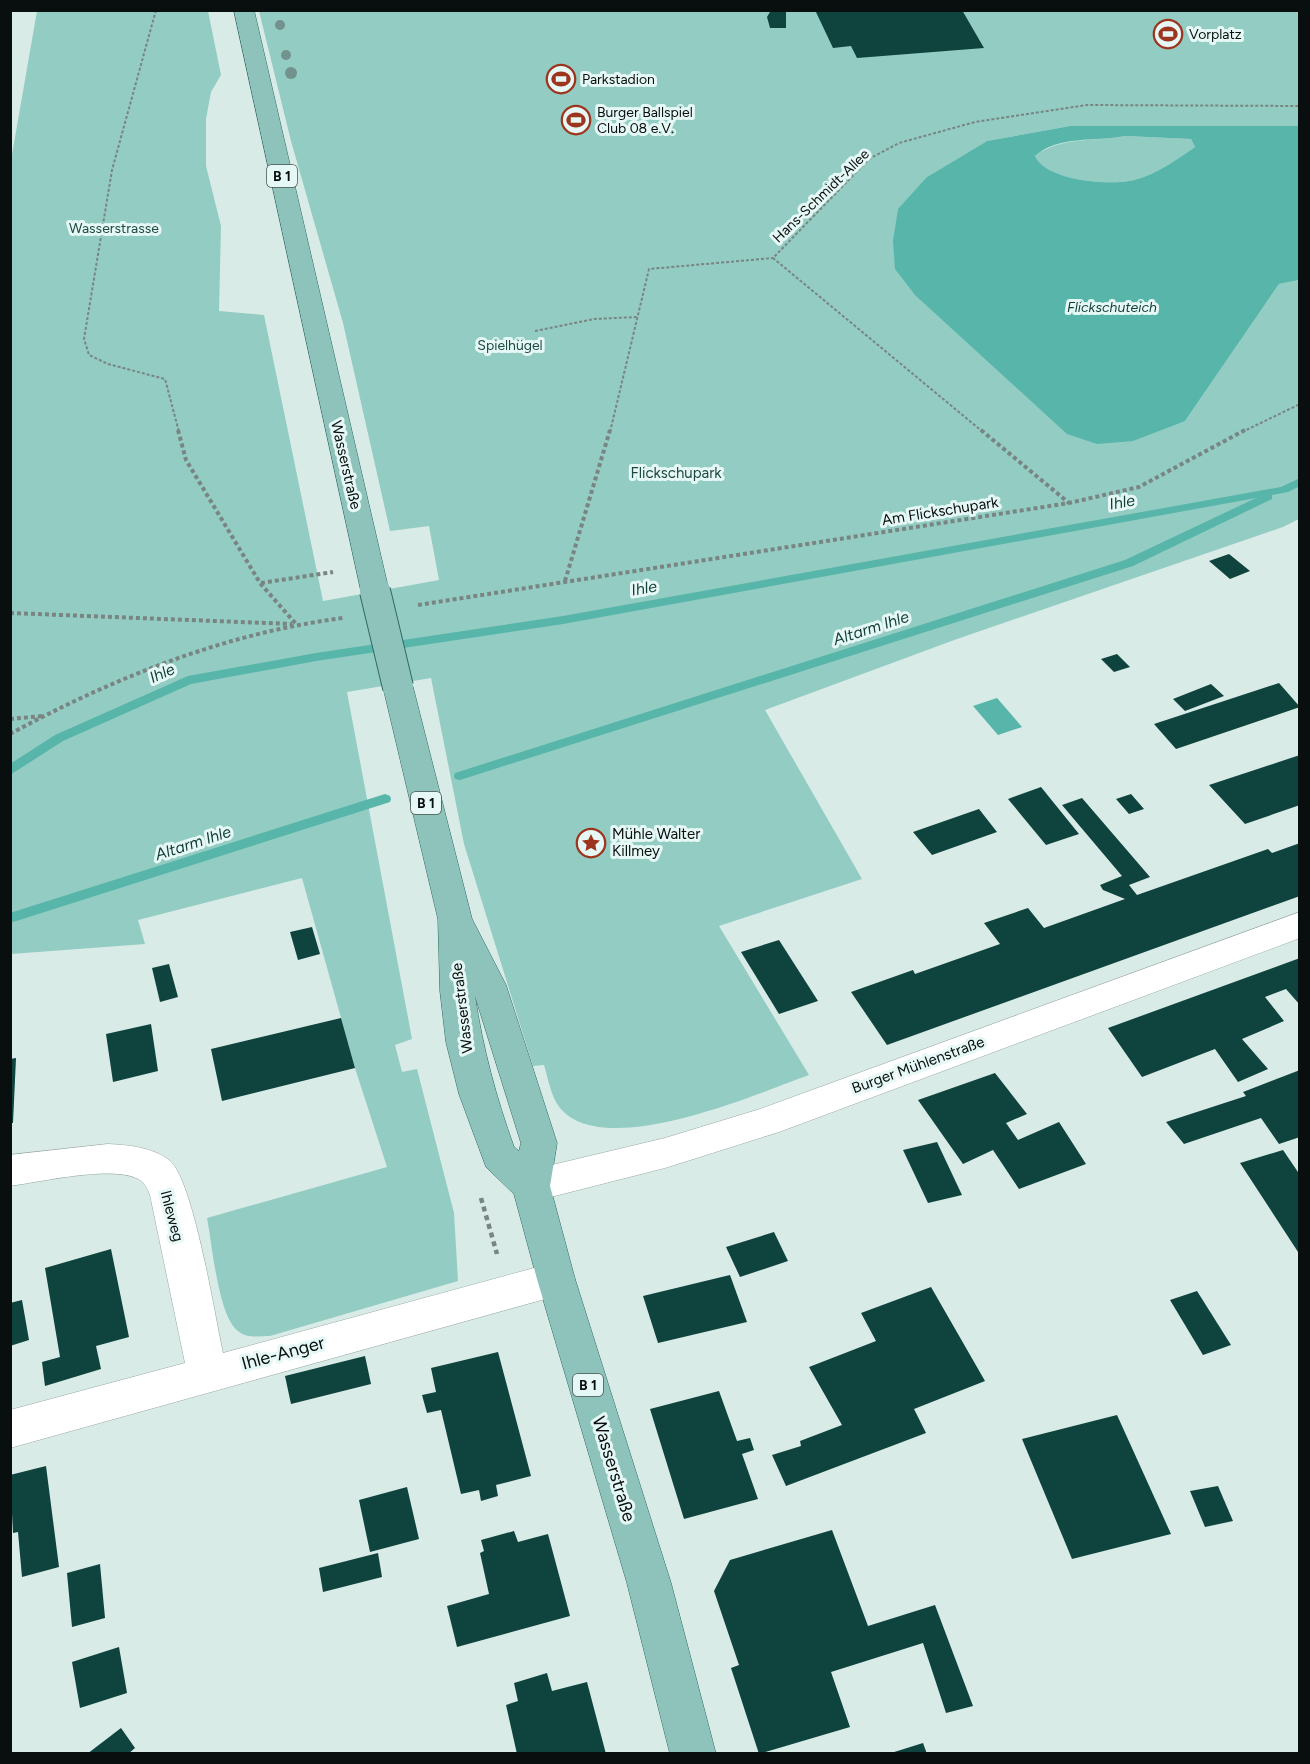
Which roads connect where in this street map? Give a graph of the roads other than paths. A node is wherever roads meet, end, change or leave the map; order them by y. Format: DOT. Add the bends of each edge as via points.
graph roads {
  1 [pos="244,10"];
  2 [pos="1299,924"];
  3 [pos="10,1171"];
  4 [pos="531,1186"];
  5 [pos="556,1279"];
  6 [pos="207,1373"];
  7 [pos="10,1429"];
  8 [pos="693,1754"];
  1 -- 4 [label="main road, Wasserstraße / B 1, bridge" via="371,579 455,919 457,991 464,1042 499,1156"];
  2 -- 4 [label="street, Burger Mühlenstraße" via="766,1122 675,1150"];
  3 -- 6 [label="street, Ihleweg" via="122,1159 144,1163 157,1171 170,1195"];
  4 -- 5 [label="main road, Wasserstraße / B 1"];
  5 -- 6 [label="street, Ihle-Anger"];
  5 -- 8 [label="main road, Wasserstraße / B 1" via="649,1583"];
  6 -- 7 [label="street, Ihle-Anger"];
}
